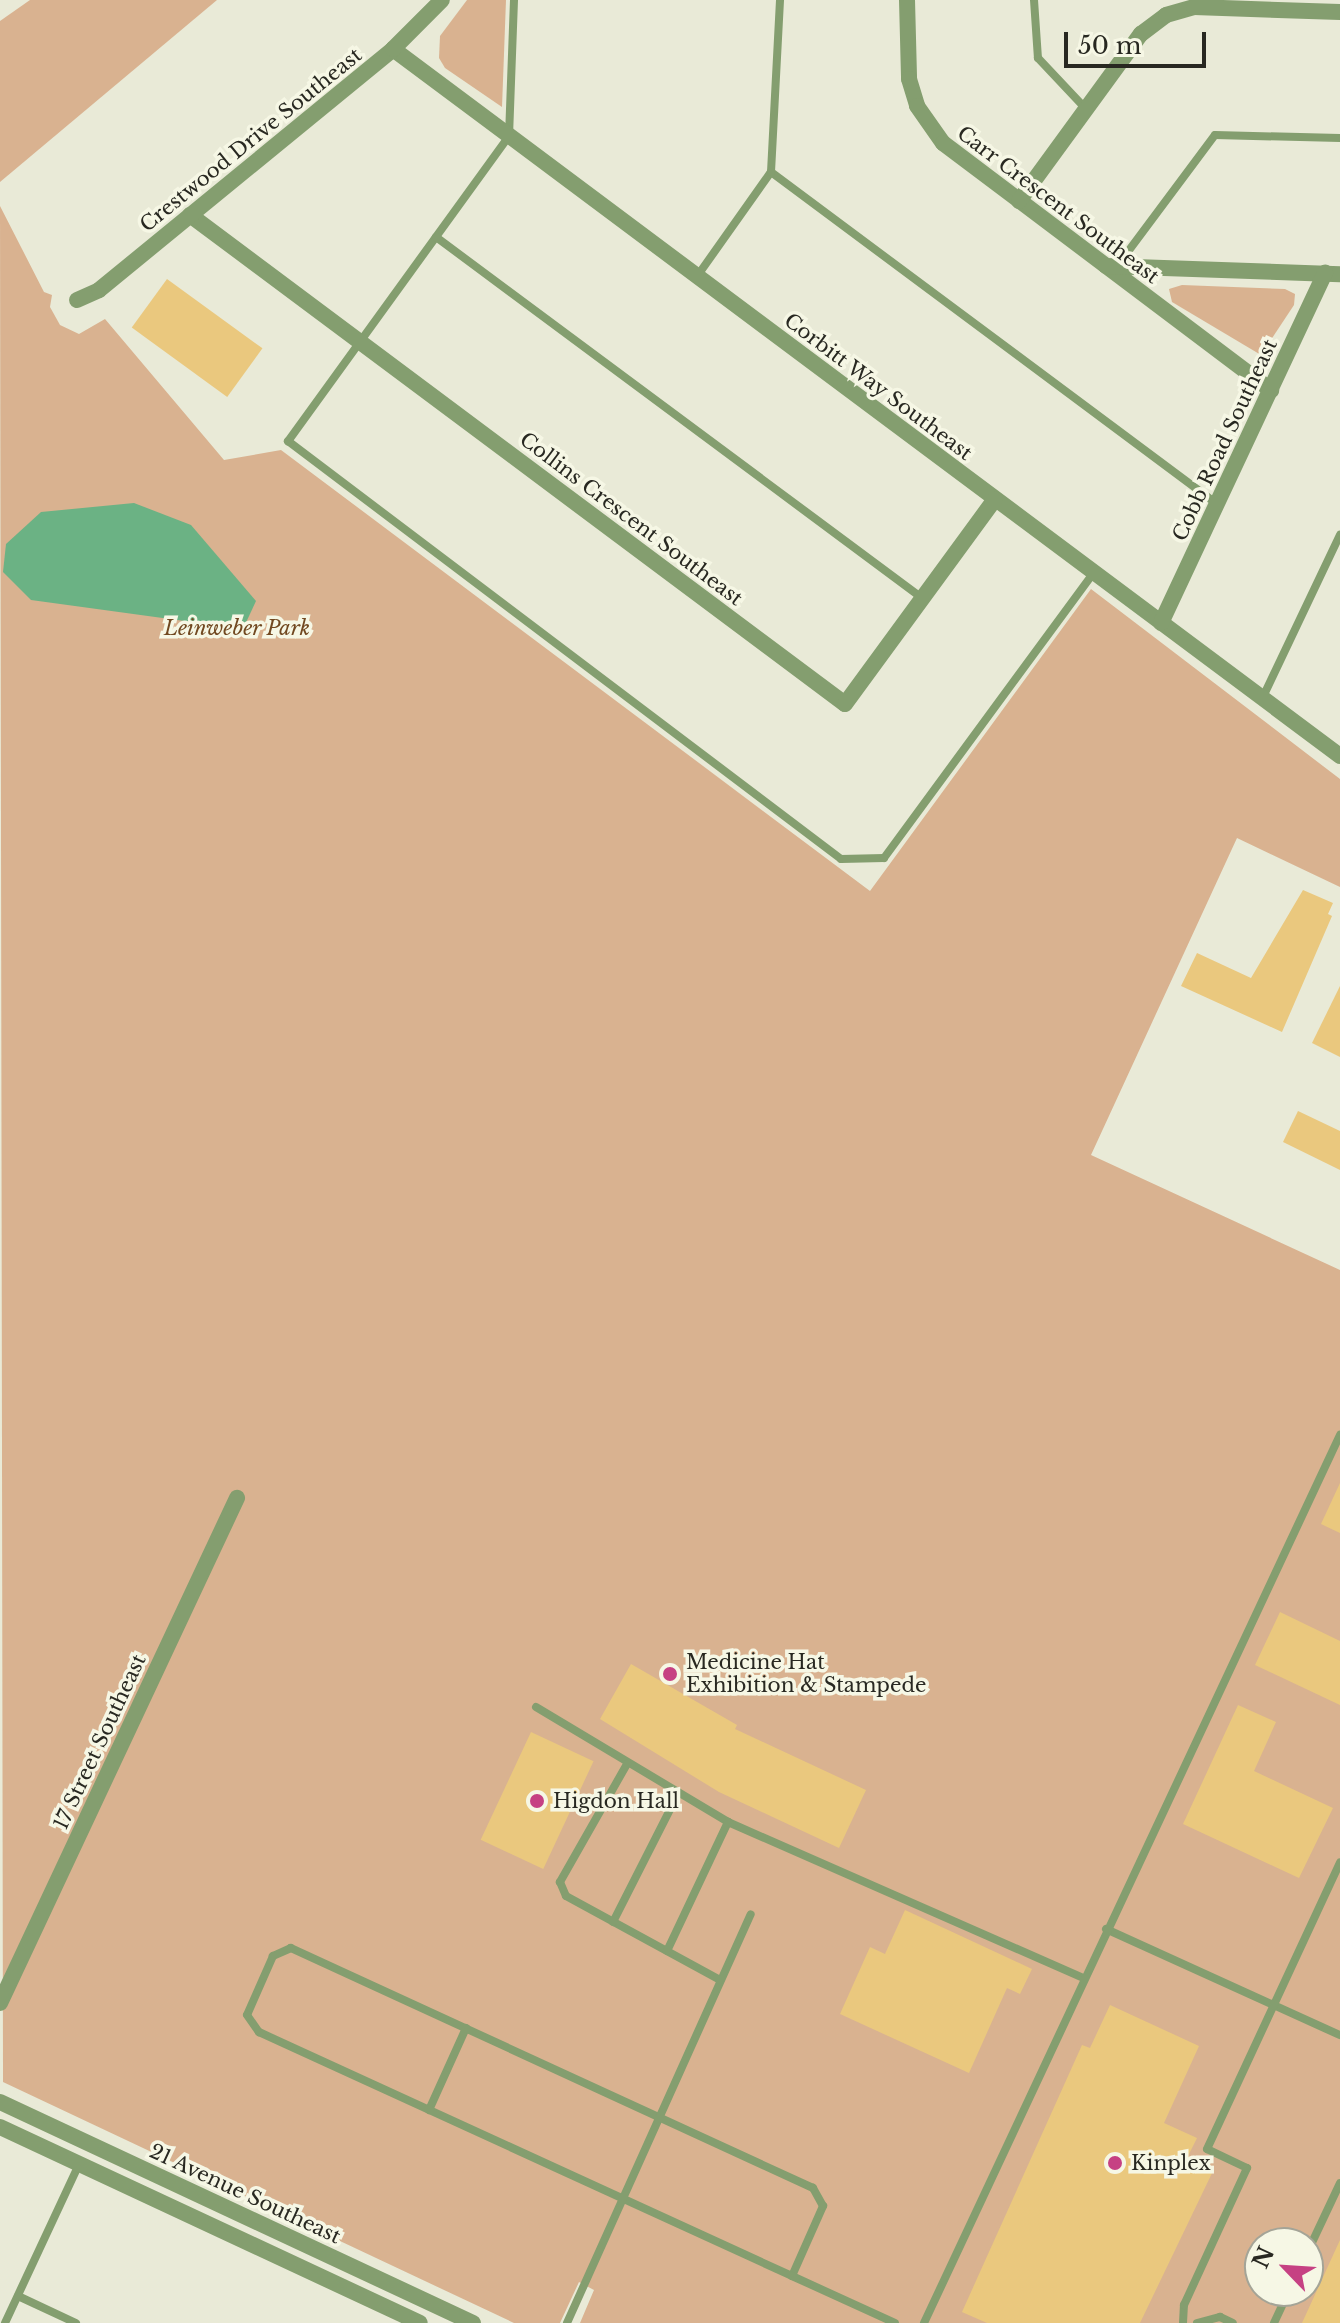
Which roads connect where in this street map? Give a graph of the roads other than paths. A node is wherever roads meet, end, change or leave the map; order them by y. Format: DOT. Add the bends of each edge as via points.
graph roads {
  1 [pos="442,0"];
  2 [pos="514,0"];
  3 [pos="780,0"];
  4 [pos="907,0"];
  5 [pos="1034,0"];
  6 [pos="1340,12"];
  7 [pos="393,49"];
  8 [pos="1086,109"];
  9 [pos="509,136"];
  10 [pos="1340,138"];
  11 [pos="771,172"];
  12 [pos="1019,201"];
  13 [pos="190,215"];
  14 [pos="436,237"];
  15 [pos="1111,267"];
  16 [pos="1332,274"];
  17 [pos="697,276"];
  18 [pos="77,300"];
  19 [pos="359,342"];
  20 [pos="1271,390"];
  21 [pos="995,499"];
  22 [pos="1217,505"];
  23 [pos="1340,535"];
  24 [pos="1093,573"];
  25 [pos="922,599"];
  26 [pos="1161,623"];
  27 [pos="1262,699"];
  28 [pos="1340,756"];
  29 [pos="1340,1435"];
  30 [pos="237,1498"];
  31 [pos="536,1707"];
  32 [pos="627,1764"];
  33 [pos="677,1796"];
  34 [pos="728,1822"];
  35 [pos="1340,1862"];
  36 [pos="751,1914"];
  37 [pos="613,1922"];
  38 [pos="1106,1929"];
  39 [pos="667,1951"];
  40 [pos="1084,1978"];
  41 [pos="720,1980"];
  42 [pos="0,2003"];
  43 [pos="1275,2005"];
  44 [pos="466,2028"];
  45 [pos="1340,2035"];
  46 [pos="0,2102"];
  47 [pos="429,2110"];
  48 [pos="658,2116"];
  49 [pos="0,2127"];
  50 [pos="79,2164"];
  51 [pos="1340,2183"];
  52 [pos="620,2198"];
  53 [pos="1319,2227"];
  54 [pos="792,2276"];
  55 [pos="18,2296"];
  56 [pos="5,2323"];
  57 [pos="76,2323"];
  58 [pos="420,2323"];
  59 [pos="473,2323"];
  60 [pos="567,2323"];
  61 [pos="895,2323"];
  62 [pos="924,2323"];
  63 [pos="1183,2323"];
  64 [pos="1197,2323"];
  65 [pos="1233,2323"];
  1 -- 7 [label="street, Crestwood Drive Southeast"];
  2 -- 9 [label="lane"];
  3 -- 11 [label="lane"];
  4 -- 12 [label="street, Carr Crescent Southeast" via="905,47 917,106 943,143"];
  5 -- 8 [label="lane" via="1038,58"];
  6 -- 8 [label="street" via="1194,7 1166,15 1141,34"];
  7 -- 9 [label="street, Corbitt Way Southeast"];
  7 -- 13 [label="street, Crestwood Drive Southeast"];
  8 -- 12 [label="street"];
  9 -- 14 [label="lane"];
  9 -- 17 [label="street, Corbitt Way Southeast"];
  10 -- 15 [label="lane" via="1215,135"];
  11 -- 17 [label="lane"];
  11 -- 22 [label="lane"];
  12 -- 15 [label="street, Carr Crescent Southeast"];
  13 -- 18 [label="street, Crestwood Drive Southeast" via="99,290"];
  13 -- 19 [label="street, Collins Crescent Southeast"];
  14 -- 19 [label="lane"];
  14 -- 25 [label="lane"];
  15 -- 16 [label="street"];
  15 -- 20 [label="street, Carr Crescent Southeast"];
  16 -- 20 [label="street, Cobb Road Southeast"];
  17 -- 21 [label="street, Corbitt Way Southeast"];
  19 -- 24 [label="lane" via="288,441 841,859 884,858"];
  19 -- 25 [label="street, Collins Crescent Southeast" via="845,704"];
  20 -- 22 [label="street, Cobb Road Southeast"];
  21 -- 24 [label="street, Corbitt Way Southeast"];
  21 -- 25 [label="street, Collins Crescent Southeast"];
  22 -- 26 [label="street, Cobb Road Southeast"];
  23 -- 27 [label="lane"];
  24 -- 26 [label="street, Corbitt Way Southeast"];
  26 -- 27 [label="street, Corbitt Way Southeast"];
  27 -- 28 [label="street, Corbitt Way Southeast"];
  29 -- 38 [label="lane"];
  30 -- 42 [label="street, 17 Street Southeast"];
  31 -- 32 [label="lane"];
  32 -- 33 [label="lane"];
  32 -- 37 [label="lane" via="560,1882 566,1896"];
  33 -- 34 [label="lane"];
  33 -- 37 [label="lane"];
  34 -- 39 [label="lane"];
  34 -- 40 [label="lane"];
  35 -- 43 [label="lane"];
  36 -- 41 [label="lane"];
  37 -- 39 [label="lane"];
  38 -- 40 [label="lane"];
  38 -- 43 [label="lane"];
  39 -- 41 [label="lane"];
  40 -- 62 [label="lane"];
  41 -- 48 [label="lane"];
  43 -- 45 [label="lane"];
  43 -- 63 [label="lane" via="1207,2149 1247,2168 1184,2305"];
  44 -- 47 [label="lane"];
  44 -- 47 [label="lane" via="291,1948 273,1956 247,2015 259,2032"];
  44 -- 48 [label="lane"];
  46 -- 59 [label="street, 21 Avenue Southeast"];
  47 -- 52 [label="lane"];
  48 -- 52 [label="lane"];
  48 -- 54 [label="lane" via="813,2188 823,2206"];
  49 -- 50 [label="street"];
  50 -- 55 [label="lane"];
  50 -- 58 [label="street"];
  51 -- 53 [label="lane"];
  52 -- 54 [label="lane"];
  52 -- 60 [label="lane"];
  54 -- 61 [label="lane"];
  55 -- 56 [label="lane"];
  55 -- 57 [label="lane"];
  64 -- 65 [label="lane" via="1220,2317"];
}
